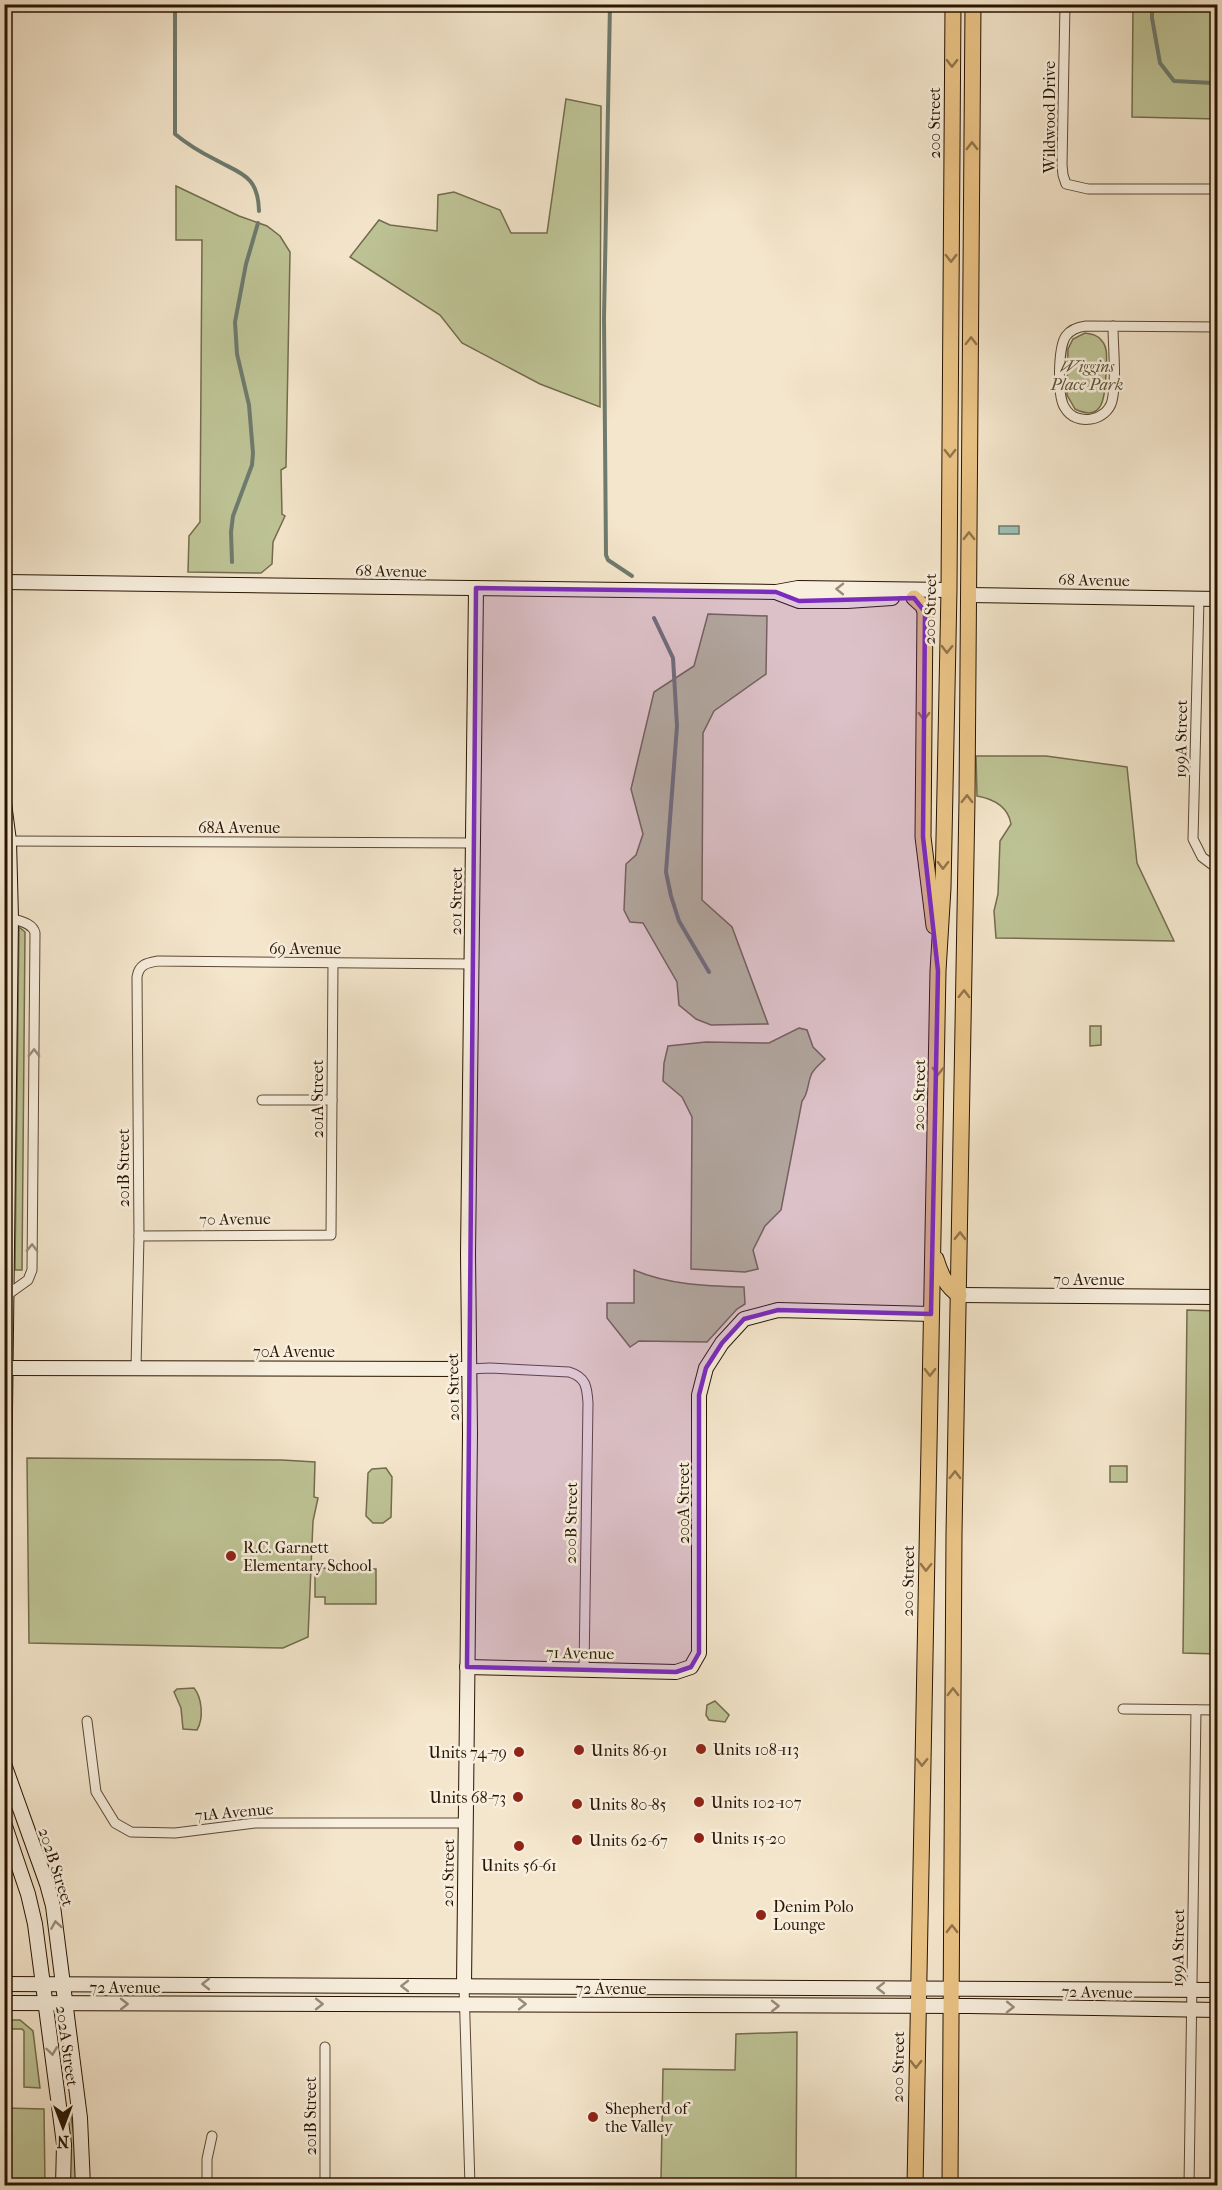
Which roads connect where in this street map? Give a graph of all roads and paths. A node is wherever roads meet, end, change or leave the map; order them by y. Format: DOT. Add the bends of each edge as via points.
graph roads {
  1 [pos="952,4"];
  2 [pos="974,4"];
  3 [pos="1065,4"];
  4 [pos="1218,189"];
  5 [pos="1113,327"];
  6 [pos="1218,327"];
  7 [pos="4,582"];
  8 [pos="30,583"];
  9 [pos="4,588"];
  10 [pos="476,588"];
  11 [pos="949,590"];
  12 [pos="776,592"];
  13 [pos="969,595"];
  14 [pos="914,598"];
  15 [pos="1199,599"];
  16 [pos="1218,599"];
  17 [pos="4,803"];
  18 [pos="7,841"];
  19 [pos="473,843"];
  20 [pos="1218,869"];
  21 [pos="11,918"];
  22 [pos="333,963"];
  23 [pos="472,964"];
  24 [pos="139,968"];
  25 [pos="938,970"];
  26 [pos="262,1100"];
  27 [pos="332,1100"];
  28 [pos="331,1234"];
  29 [pos="138,1236"];
  30 [pos="933,1248"];
  31 [pos="6,1295"];
  32 [pos="959,1295"];
  33 [pos="1218,1297"];
  34 [pos="931,1314"];
  35 [pos="5,1368"];
  36 [pos="136,1368"];
  37 [pos="469,1369"];
  38 [pos="582,1378"];
  39 [pos="4,1493"];
  40 [pos="467,1667"];
  41 [pos="691,1667"];
  42 [pos="584,1669"];
  43 [pos="1124,1709"];
  44 [pos="1196,1710"];
  45 [pos="1218,1710"];
  46 [pos="87,1721"];
  47 [pos="4,1764"];
  48 [pos="4,1823"];
  49 [pos="465,1823"];
  50 [pos="42,1983"];
  51 [pos="63,1983"];
  52 [pos="4,1984"];
  53 [pos="464,1986"];
  54 [pos="918,1988"];
  55 [pos="951,1988"];
  56 [pos="1193,1989"];
  57 [pos="1218,1990"];
  58 [pos="4,2003"];
  59 [pos="45,2004"];
  60 [pos="66,2004"];
  61 [pos="464,2004"];
  62 [pos="918,2006"];
  63 [pos="951,2006"];
  64 [pos="1192,2009"];
  65 [pos="1218,2010"];
  66 [pos="325,2047"];
  67 [pos="212,2136"];
  68 [pos="63,2186"];
  69 [pos="83,2186"];
  70 [pos="207,2186"];
  71 [pos="325,2186"];
  72 [pos="470,2186"];
  73 [pos="915,2186"];
  74 [pos="950,2186"];
  75 [pos="1189,2186"];
  1 -- 11 [label="main road, 200 Street, one-way"];
  13 -- 2 [label="main road, one-way"];
  3 -- 4 [label="street, Wildwood Drive" via="1062,165 1066,184 1088,189"];
  5 -- 5 [label="street" via="1110,407 1097,417 1080,418 1067,412 1061,400 1062,342 1080,327"];
  5 -- 6 [label="street"];
  7 -- 8 [label="street, 68 Avenue"];
  8 -- 9 [label="street"];
  8 -- 10 [label="street, 68 Avenue"];
  10 -- 12 [label="street, 68 Avenue"];
  10 -- 19 [label="street, 201 Street"];
  11 -- 12 [label="street, 68 Avenue, one-way" via="798,588"];
  11 -- 25 [label="main road, 200 Street, one-way"];
  12 -- 14 [label="street, 68 Avenue" via="800,601"];
  13 -- 15 [label="street, 68 Avenue"];
  32 -- 13 [label="main road, one-way"];
  14 -- 25 [label="main road, one-way" via="925,612 924,837"];
  15 -- 16 [label="street, 68 Avenue"];
  15 -- 20 [label="street, 199A Street" via="1194,839 1202,857"];
  17 -- 18 [label="street"];
  18 -- 19 [label="street, 68A Avenue"];
  18 -- 21 [label="street"];
  19 -- 23 [label="street, 201 Street"];
  21 -- 31 [label="street"];
  31 -- 21 [label="street, one-way" via="30,1275 32,1235 35,933 30,926"];
  22 -- 23 [label="street, 69 Avenue"];
  22 -- 24 [label="street, 69 Avenue" via="158,962"];
  22 -- 27 [label="street, 201A Street"];
  23 -- 37 [label="street, 201 Street"];
  24 -- 29 [label="street, 201B Street"];
  25 -- 30 [label="main road, 200 Street, one-way"];
  26 -- 27 [label="street"];
  27 -- 28 [label="street, 201A Street"];
  28 -- 29 [label="street, 70 Avenue"];
  29 -- 36 [label="street, 201B Street"];
  30 -- 32 [label="main road" via="941,1275"];
  30 -- 34 [label="main road, 200 Street"];
  31 -- 35 [label="street"];
  32 -- 33 [label="street, 70 Avenue"];
  55 -- 32 [label="main road, one-way"];
  34 -- 41 [label="street, 200A Street" via="778,1310 744,1319 722,1342 706,1368 699,1395 699,1653"];
  34 -- 54 [label="main road, 200 Street, one-way"];
  35 -- 36 [label="street, 70A Avenue"];
  35 -- 39 [label="street"];
  36 -- 37 [label="street, 70A Avenue"];
  37 -- 38 [label="street, 70A Avenue" via="560,1371"];
  37 -- 40 [label="street, 201 Street"];
  38 -- 42 [label="street, 200B Street" via="588,1403"];
  40 -- 42 [label="street, 71 Avenue"];
  40 -- 49 [label="street, 201 Street"];
  41 -- 42 [label="street, 71 Avenue" via="676,1672"];
  43 -- 44 [label="street"];
  44 -- 45 [label="street"];
  44 -- 56 [label="street, 199A Street"];
  46 -- 49 [label="street, 71A Avenue" via="96,1792 116,1823 131,1832 175,1833 255,1823"];
  51 -- 47 [label="street, 202B Street, one-way" via="47,1884"];
  48 -- 50 [label="street" via="28,1894"];
  49 -- 53 [label="street, 201 Street"];
  50 -- 51 [label="street, 72 Avenue"];
  50 -- 52 [label="street, 72 Avenue"];
  50 -- 59 [label="street, 202A Street"];
  53 -- 51 [label="street, 72 Avenue, one-way"];
  51 -- 60 [label="street, 202A Street"];
  54 -- 53 [label="street, 72 Avenue, one-way"];
  53 -- 61 [label="street, 201 Street"];
  54 -- 55 [label="street, 72 Avenue"];
  54 -- 62 [label="main road, 200 Street"];
  55 -- 56 [label="street, 72 Avenue"];
  55 -- 63 [label="main road"];
  56 -- 57 [label="street, 72 Avenue"];
  56 -- 64 [label="street, 199A Street"];
  58 -- 59 [label="street, 72 Avenue"];
  59 -- 60 [label="street, 72 Avenue"];
  59 -- 68 [label="street, 202A Street, one-way" via="64,2144"];
  60 -- 61 [label="street, 72 Avenue, one-way"];
  60 -- 69 [label="street, 202A Street" via="80,2118"];
  61 -- 62 [label="street, 72 Avenue, one-way"];
  61 -- 72 [label="street, 201 Street"];
  62 -- 63 [label="street, 72 Avenue"];
  62 -- 73 [label="main road, 200 Street, one-way"];
  63 -- 64 [label="street, 72 Avenue, one-way"];
  63 -- 74 [label="main road"];
  64 -- 65 [label="street, 72 Avenue"];
  64 -- 75 [label="street, 199A Street"];
  66 -- 71 [label="street, 201B Street"];
  67 -- 70 [label="street"];
}
